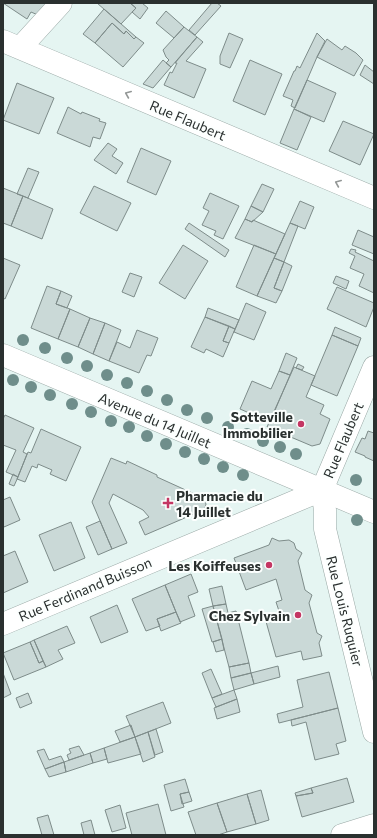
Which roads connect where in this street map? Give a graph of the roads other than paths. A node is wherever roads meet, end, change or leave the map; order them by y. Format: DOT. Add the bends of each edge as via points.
graph roads {
  1 [pos="61,3"];
  2 [pos="12,45"];
  3 [pos="374,198"];
  4 [pos="3,355"];
  5 [pos="374,367"];
  6 [pos="322,490"];
  7 [pos="374,512"];
  8 [pos="3,624"];
  9 [pos="374,732"];
  10 [pos="374,826"];
  11 [pos="342,835"];
  1 -- 2 [label="street"];
  3 -- 2 [label="street, Rue Flaubert, one-way"];
  4 -- 6 [label="street, Avenue du 14 Juillet"];
  5 -- 6 [label="street, Rue Flaubert"];
  6 -- 7 [label="street, Avenue du 14 Juillet"];
  6 -- 8 [label="street, Rue Ferdinand Buisson"];
  6 -- 9 [label="street, Rue Louis Ruquier" via="325,529"];
  10 -- 11 [label="street"];
}
